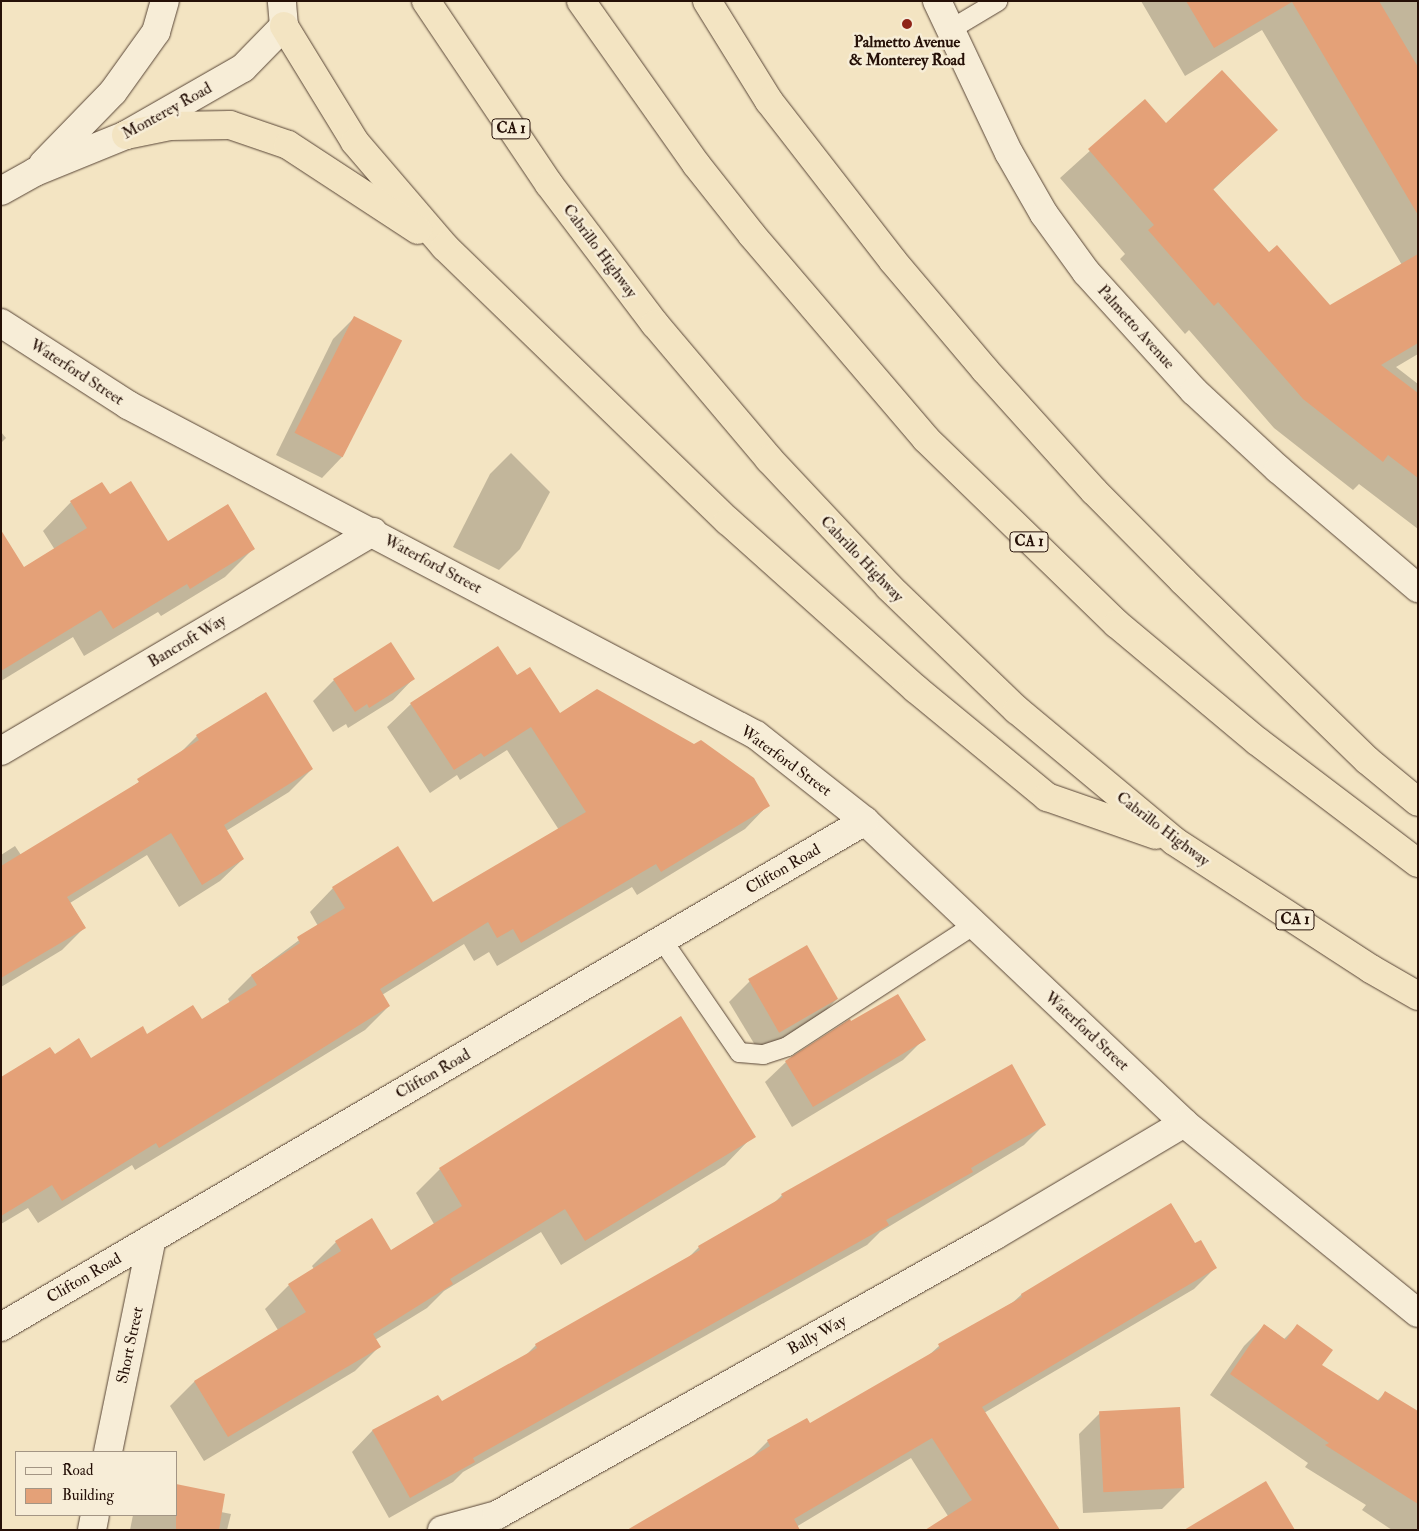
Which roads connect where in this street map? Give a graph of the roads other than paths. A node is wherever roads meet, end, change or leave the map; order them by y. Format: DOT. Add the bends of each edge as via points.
graph roads {
  1 [pos="165,1"];
  2 [pos="426,1"];
  3 [pos="581,1"];
  4 [pos="707,1"];
  5 [pos="936,1"];
  6 [pos="997,1"];
  7 [pos="283,14"];
  8 [pos="950,29"];
  9 [pos="126,135"];
  10 [pos="35,172"];
  11 [pos="1,192"];
  12 [pos="445,247"];
  13 [pos="1,323"];
  14 [pos="373,532"];
  15 [pos="1418,588"];
  16 [pos="1,751"];
  17 [pos="1418,802"];
  18 [pos="865,821"];
  19 [pos="1174,841"];
  20 [pos="1418,863"];
  21 [pos="974,924"];
  22 [pos="662,940"];
  23 [pos="1418,996"];
  24 [pos="1184,1123"];
  25 [pos="152,1238"];
  26 [pos="1418,1313"];
  27 [pos="1,1327"];
  28 [pos="108,1451"];
  29 [pos="95,1516"];
  30 [pos="92,1530"];
  31 [pos="442,1530"];
  1 -- 10 [label="street, Monterey Road" via="156,32 113,92"];
  2 -- 19 [label="highway, Cabrillo Highway / CA 1" via="498,111 595,246 661,331 769,459 889,587 1009,703"];
  3 -- 20 [label="highway, CA 1" via="668,125 746,228 926,438 1054,567 1124,630 1257,742"];
  4 -- 17 [label="highway" via="769,101 893,261 985,370 1094,491 1183,581 1368,760"];
  5 -- 8 [label="street, Palmetto Avenue"];
  6 -- 8 [label="lane"];
  7 -- 9 [label="street, Monterey Road" via="242,68"];
  7 -- 12 [label="highway" via="355,142"];
  8 -- 15 [label="street, Palmetto Avenue" via="1009,153 1044,214 1086,272 1208,404 1307,495"];
  9 -- 10 [label="street, Monterey Road"];
  9 -- 12 [label="highway" via="170,126 230,126 288,145"];
  10 -- 11 [label="street, Monterey Road"];
  12 -- 19 [label="highway" via="728,521 987,749 1047,797"];
  13 -- 14 [label="street, Waterford Street" via="128,405"];
  14 -- 16 [label="street, Bancroft Way"];
  14 -- 18 [label="street, Waterford Street" via="756,735"];
  18 -- 21 [label="street, Waterford Street"];
  18 -- 22 [label="street, Clifton Road"];
  19 -- 23 [label="highway, Cabrillo Highway / CA 1"];
  21 -- 22 [label="lane" via="787,1046 763,1054 739,1052"];
  21 -- 24 [label="street, Waterford Street"];
  22 -- 25 [label="street, Clifton Road"];
  24 -- 26 [label="street, Waterford Street"];
  24 -- 31 [label="street, Bally Way" via="994,1236 497,1516"];
  25 -- 27 [label="street, Clifton Road"];
  25 -- 28 [label="street, Short Street"];
  29 -- 30 [label="street"];
}
